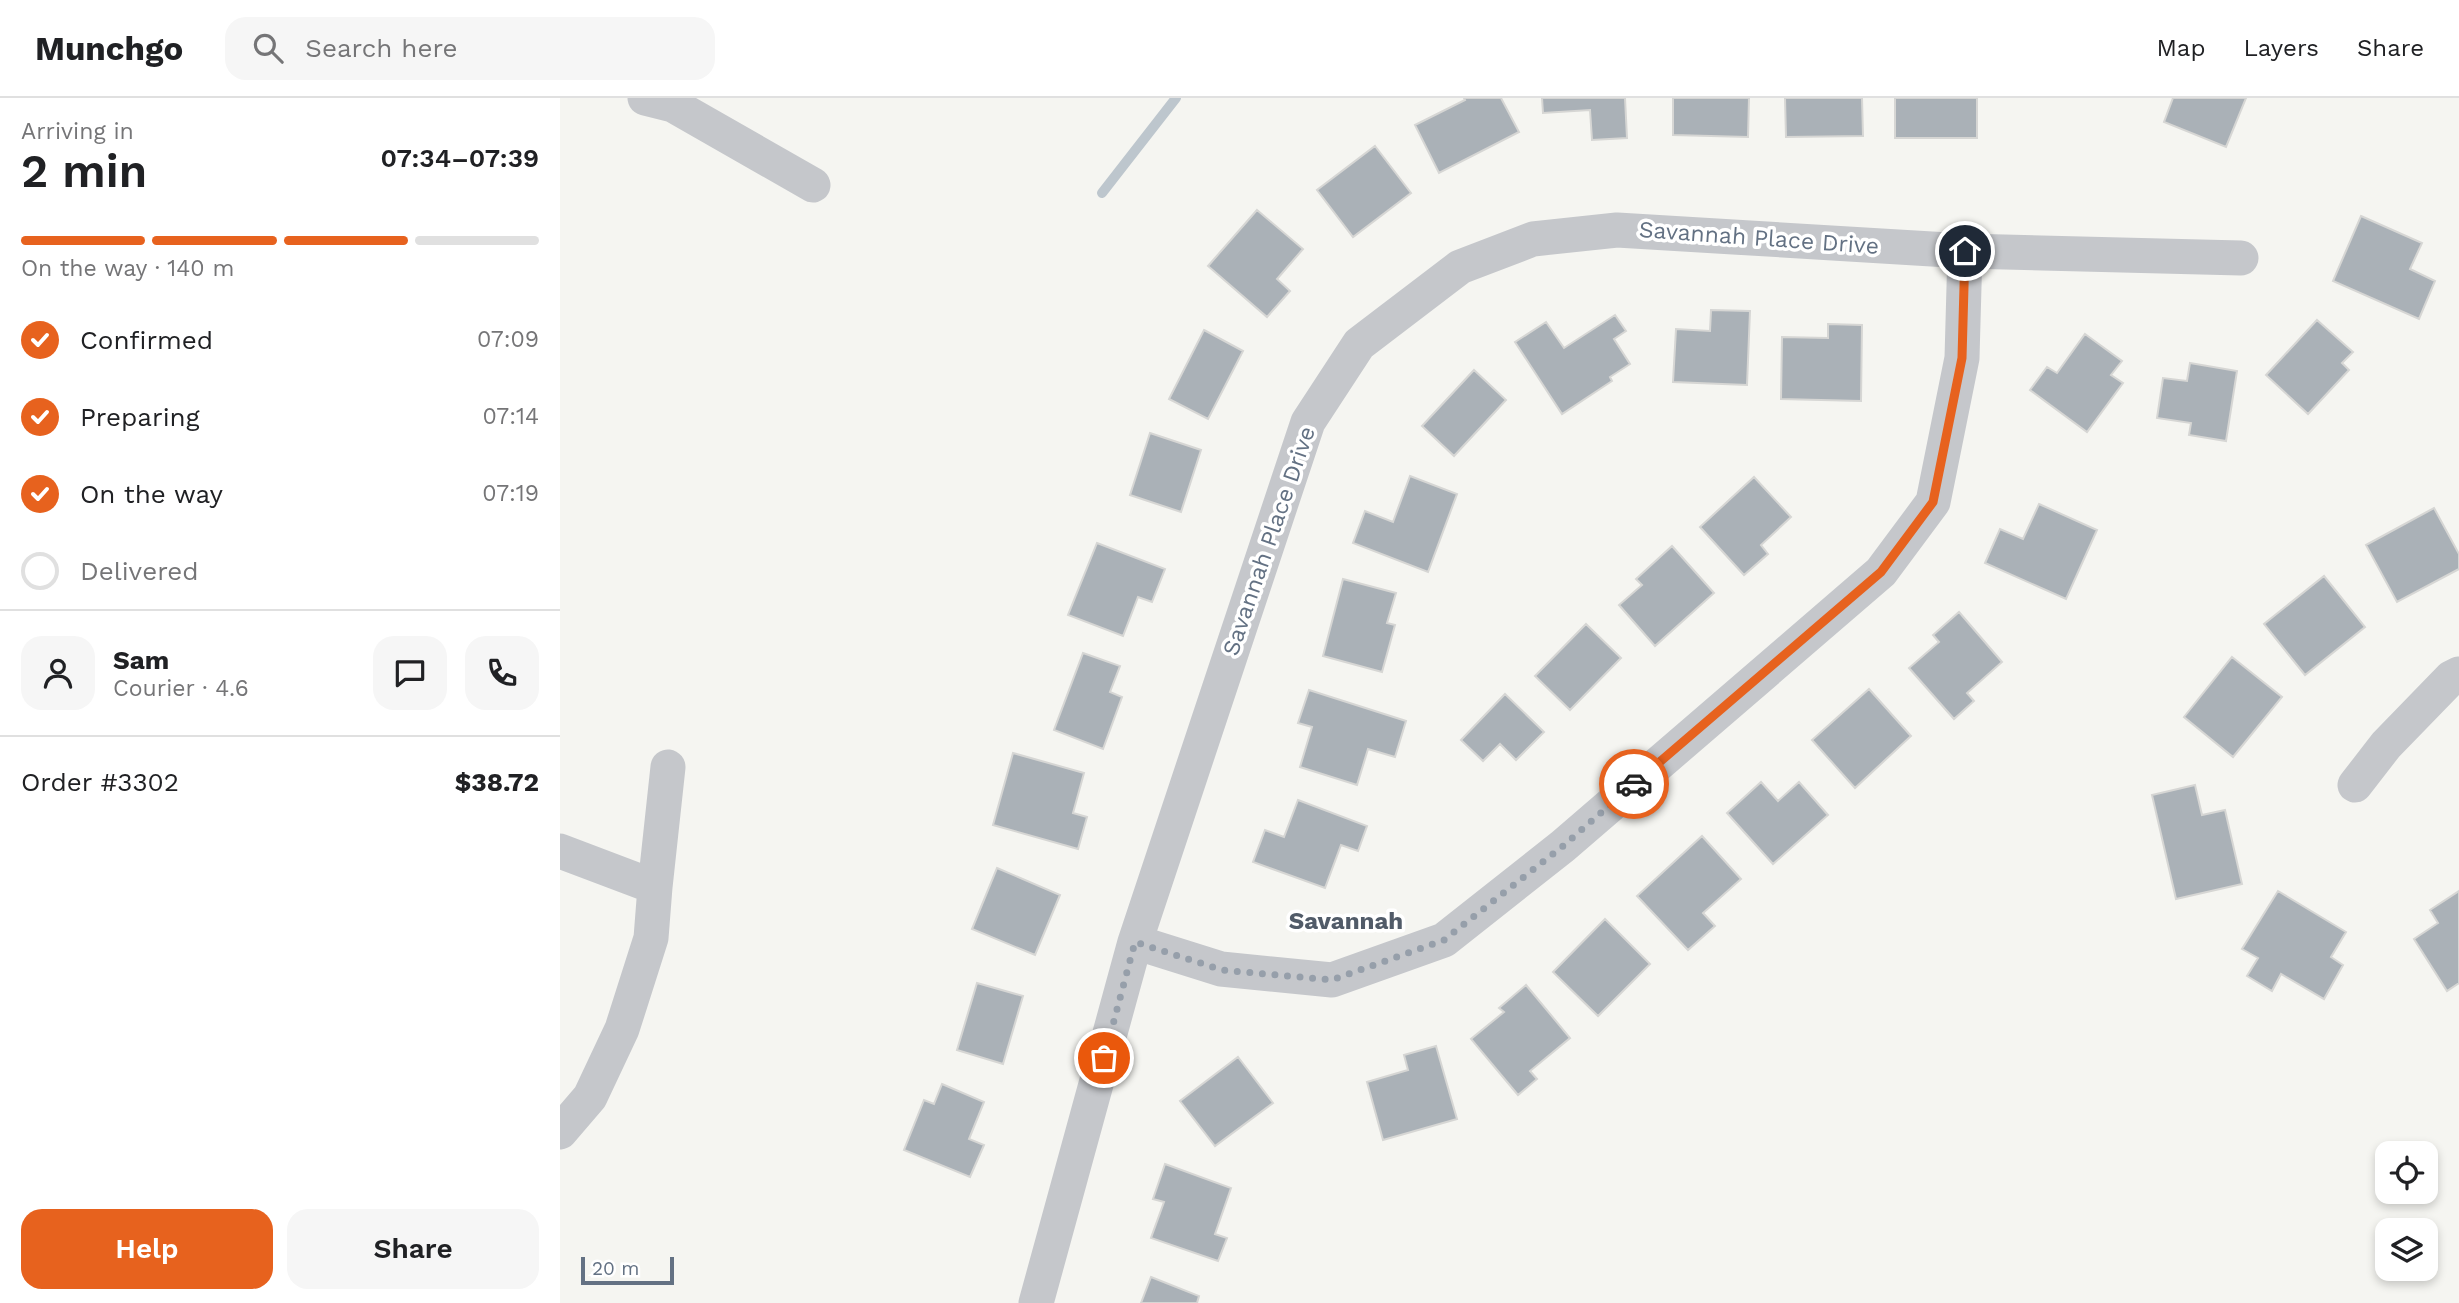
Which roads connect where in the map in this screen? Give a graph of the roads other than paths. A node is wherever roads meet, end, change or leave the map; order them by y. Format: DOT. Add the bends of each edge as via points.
graph roads {
  1 [pos="645,98"];
  2 [pos="813,185"];
  3 [pos="1965,251"];
  4 [pos="2241,258"];
  5 [pos="2459,674"];
  6 [pos="668,768"];
  7 [pos="2355,785"];
  8 [pos="560,851"];
  9 [pos="655,887"];
  10 [pos="1135,942"];
  11 [pos="560,1132"];
  12 [pos="1036,1303"];
  1 -- 2 [label="street" via="673,105"];
  3 -- 4 [label="street, Savannah Place Drive"];
  3 -- 10 [label="street" via="1962,358 1933,502 1881,572 1563,846 1444,940 1332,980 1222,970"];
  3 -- 10 [label="street, Savannah Place Drive" via="1616,230 1533,239 1460,267 1359,344 1308,422"];
  5 -- 7 [label="street" via="2386,745"];
  6 -- 9 [label="street"];
  8 -- 9 [label="street"];
  9 -- 11 [label="street" via="651,938 622,1029 590,1097"];
  10 -- 12 [label="street, Savannah Place Drive"];
}
